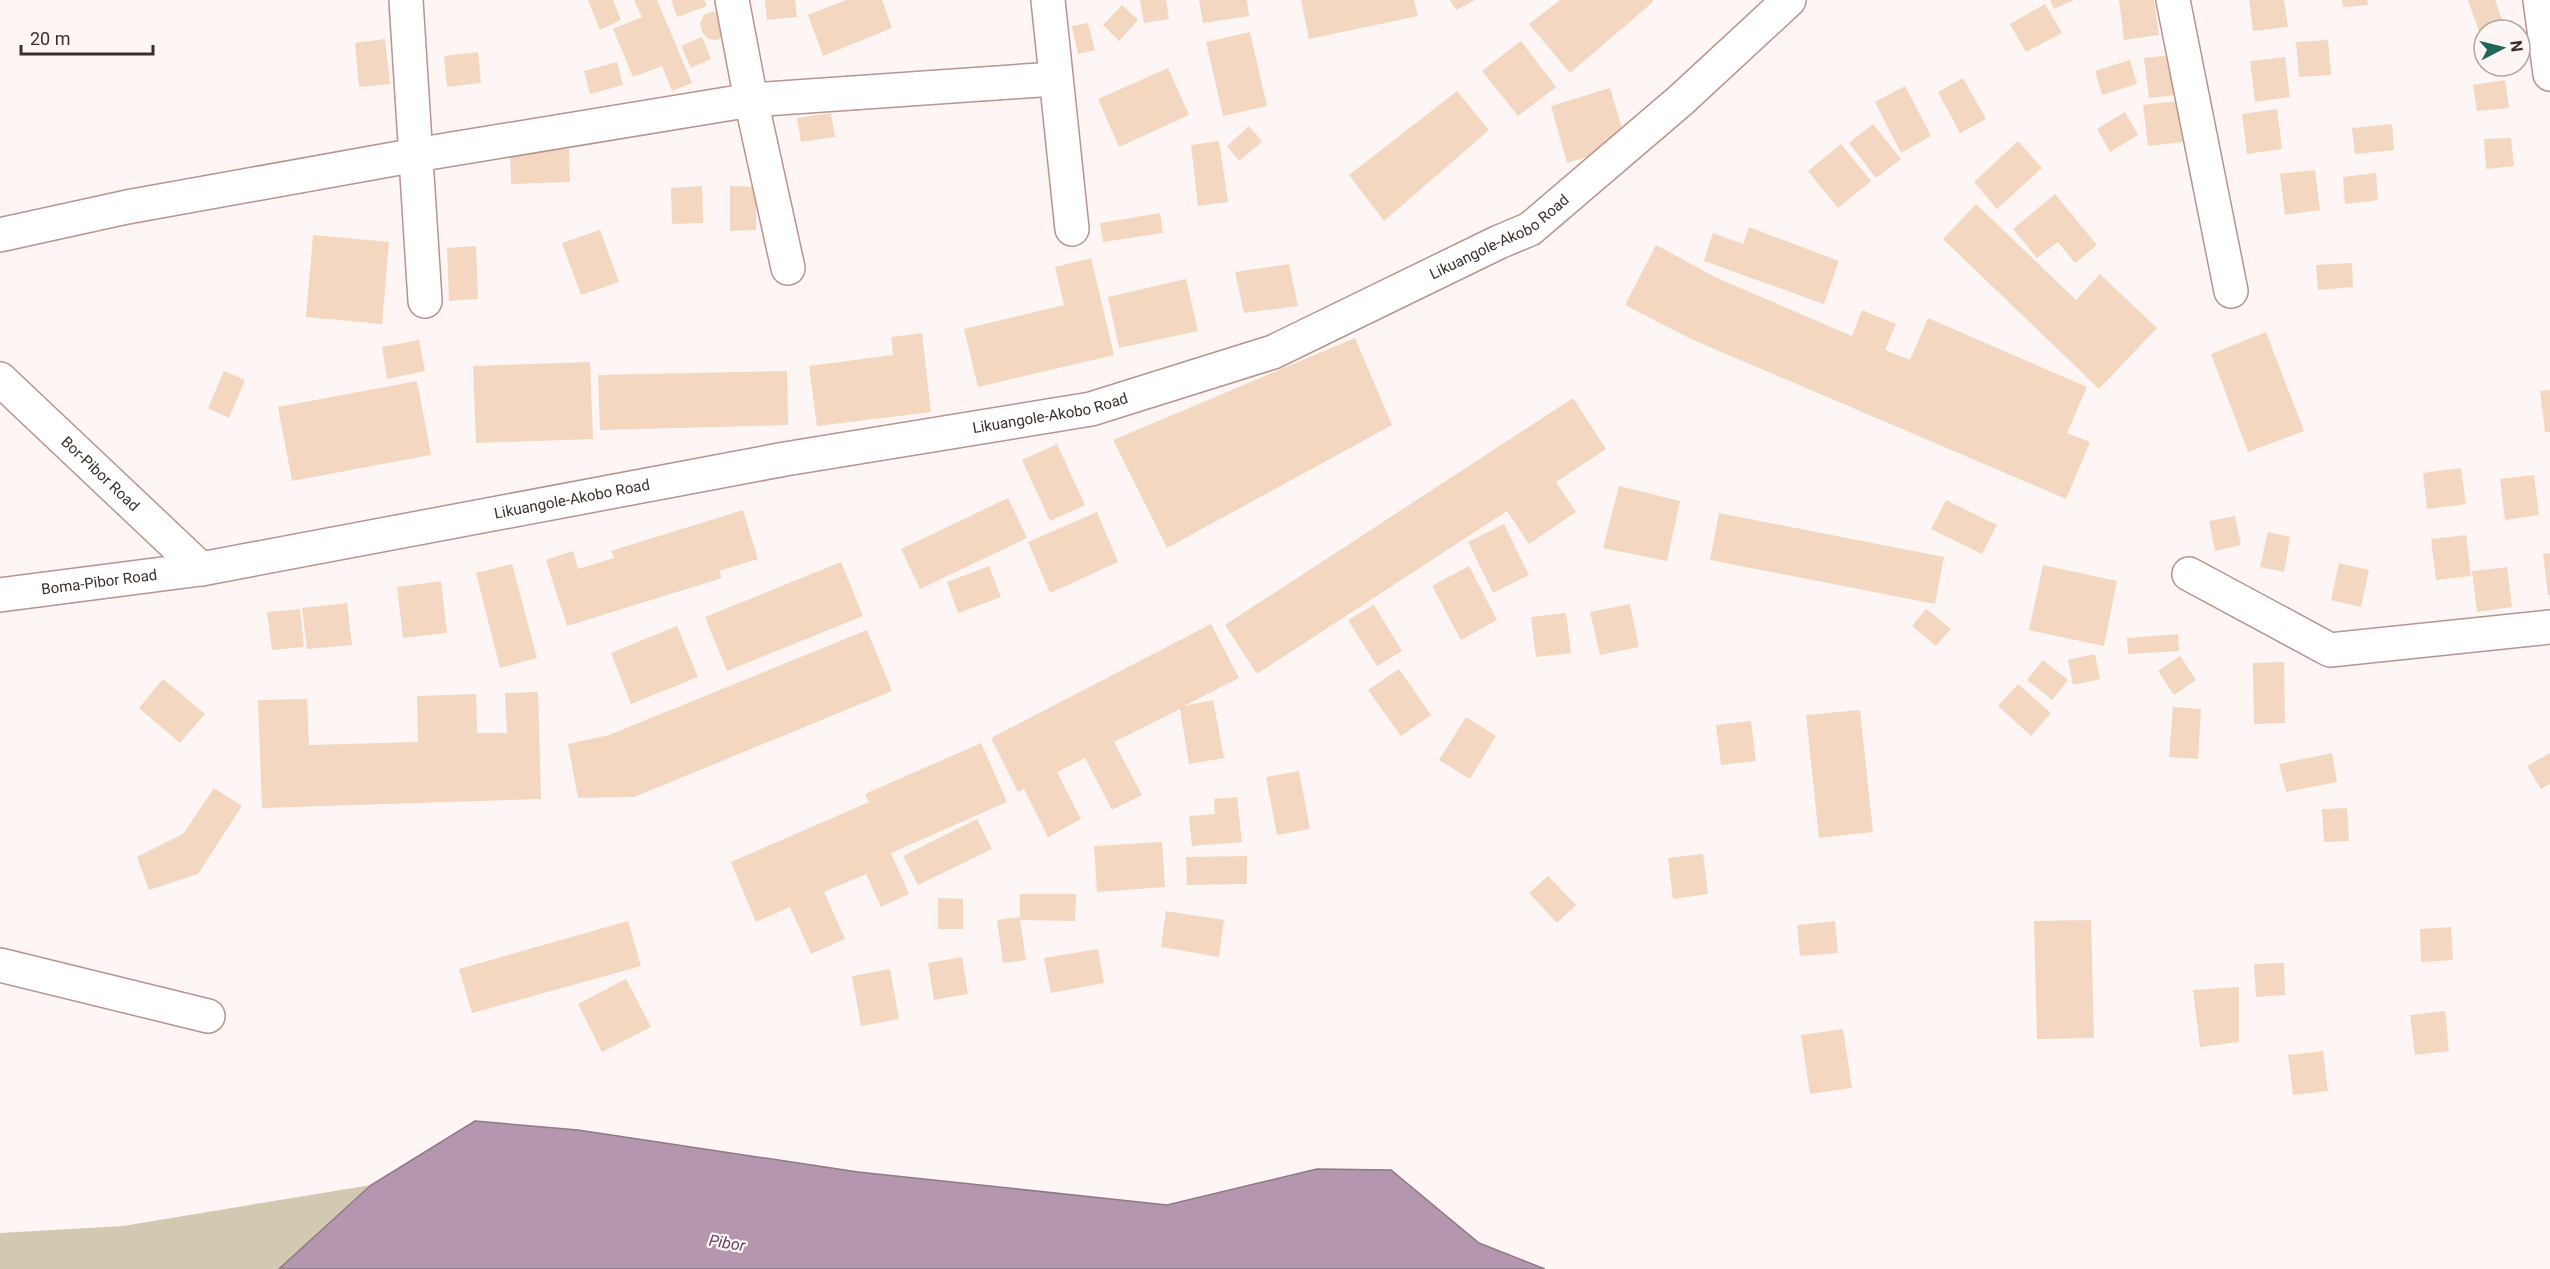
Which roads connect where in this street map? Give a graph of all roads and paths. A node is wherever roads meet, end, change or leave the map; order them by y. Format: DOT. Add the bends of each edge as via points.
graph roads {
  1 [pos="406,0"];
  2 [pos="732,0"];
  3 [pos="1048,0"];
  4 [pos="1790,0"];
  5 [pos="2173,0"];
  6 [pos="2540,0"];
  7 [pos="2550,74"];
  8 [pos="1054,79"];
  9 [pos="751,100"];
  10 [pos="416,155"];
  11 [pos="1072,229"];
  12 [pos="0,235"];
  13 [pos="788,268"];
  14 [pos="2231,291"];
  15 [pos="425,301"];
  16 [pos="0,379"];
  17 [pos="201,569"];
  18 [pos="2189,574"];
  19 [pos="0,595"];
  20 [pos="2550,627"];
  21 [pos="0,965"];
  22 [pos="208,1016"];
  1 -- 10 [label="street"];
  2 -- 9 [label="street"];
  3 -- 8 [label="street"];
  4 -- 17 [label="street, Likuangole-Akobo Road" via="1530,229 1273,352 1091,409 784,459"];
  5 -- 14 [label="street"];
  6 -- 7 [label="street"];
  8 -- 9 [label="street"];
  8 -- 11 [label="street"];
  9 -- 10 [label="street"];
  9 -- 13 [label="street"];
  10 -- 12 [label="street" via="127,207"];
  10 -- 15 [label="street"];
  16 -- 17 [label="street, Bor-Pibor Road"];
  17 -- 19 [label="street, Boma-Pibor Road"];
  18 -- 20 [label="street" via="2330,650"];
  21 -- 22 [label="street"];
}
